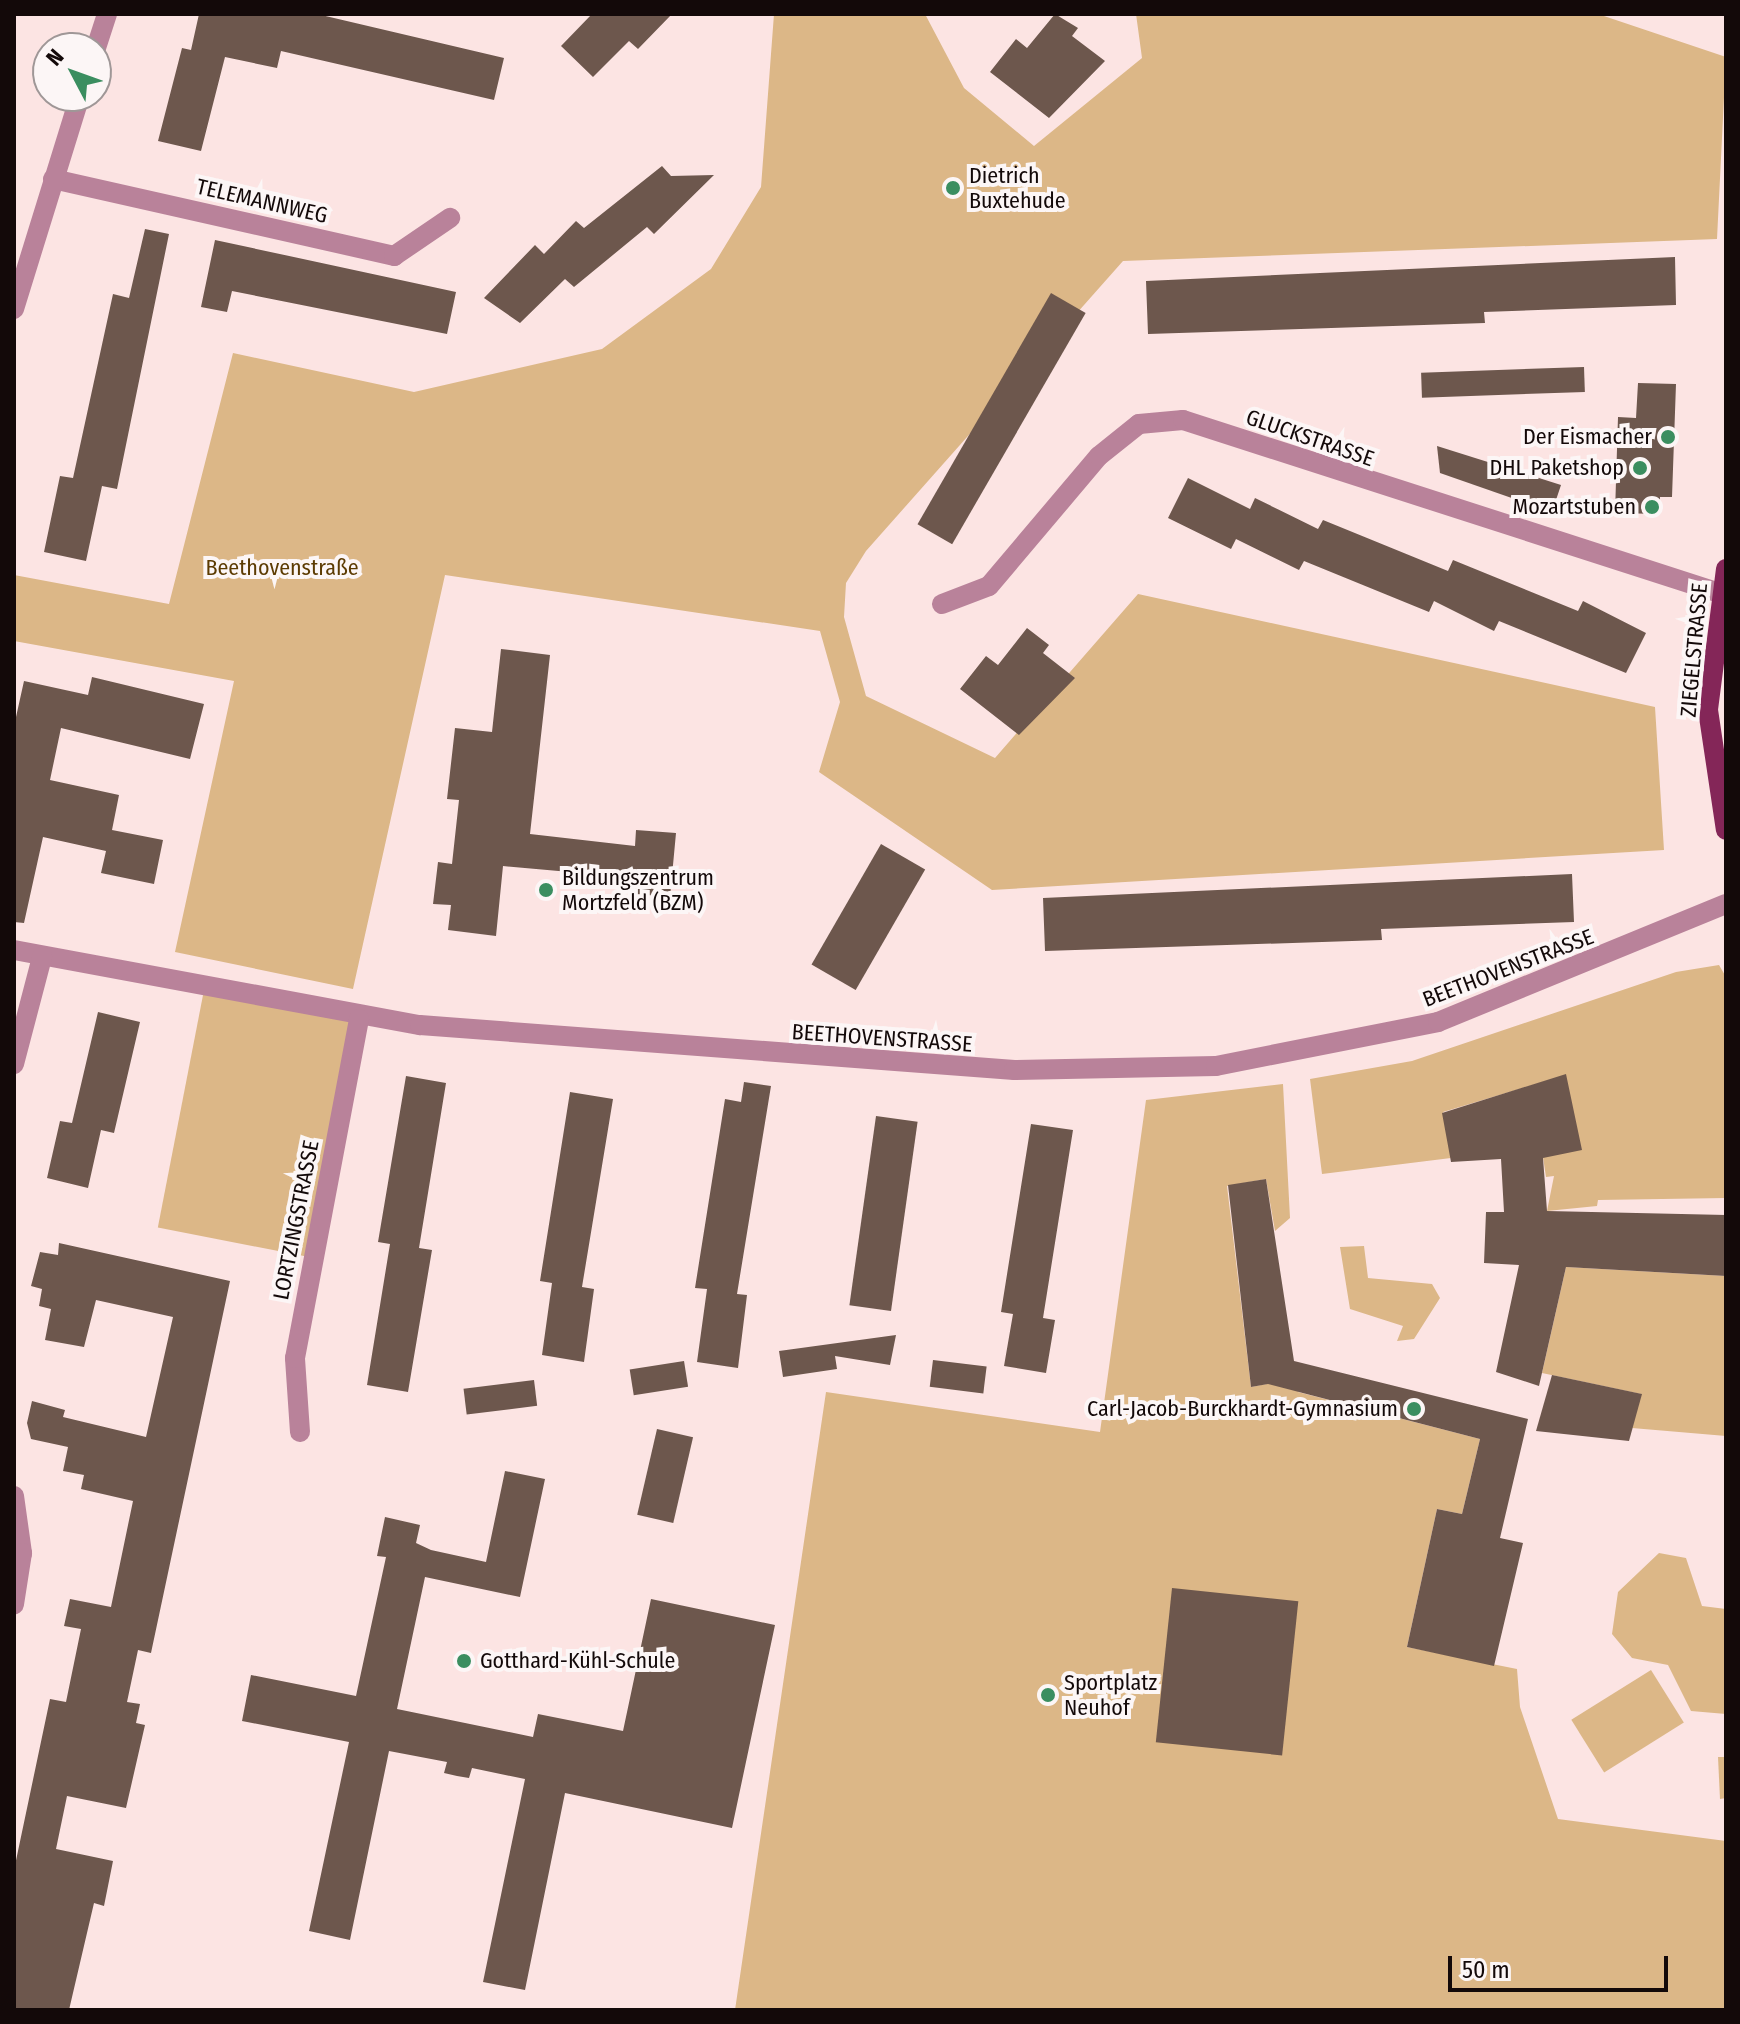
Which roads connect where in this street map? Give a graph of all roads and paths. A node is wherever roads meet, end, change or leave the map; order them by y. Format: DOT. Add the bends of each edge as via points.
graph roads {
  1 [pos="75,112"];
  2 [pos="53,179"];
  3 [pos="450,218"];
  4 [pos="14,309"];
  5 [pos="1726,569"];
  6 [pos="1723,594"];
  7 [pos="942,604"];
  8 [pos="1726,830"];
  9 [pos="1726,904"];
  10 [pos="14,950"];
  11 [pos="42,957"];
  12 [pos="359,1019"];
  13 [pos="14,1064"];
  14 [pos="300,1432"];
  15 [pos="14,1496"];
  16 [pos="14,1604"];
  1 -- 2 [label="street"];
  2 -- 3 [label="street, TELEMANNWEG" via="394,256"];
  2 -- 4 [label="street"];
  5 -- 6 [label="main road, ZIEGELSTRASSE"];
  6 -- 7 [label="street, GLUCKSTRASSE" via="1183,420 1139,424 1099,456 989,586"];
  6 -- 8 [label="main road, ZIEGELSTRASSE" via="1708,710"];
  9 -- 12 [label="street, BEETHOVENSTRASSE" via="1438,1022 1216,1066 999,1070"];
  10 -- 11 [label="street, BEETHOVENSTRASSE"];
  11 -- 12 [label="street, BEETHOVENSTRASSE"];
  11 -- 13 [label="street"];
  12 -- 14 [label="street, LORTZINGSTRASSE" via="295,1358"];
  15 -- 16 [label="street" via="22,1553"];
}
